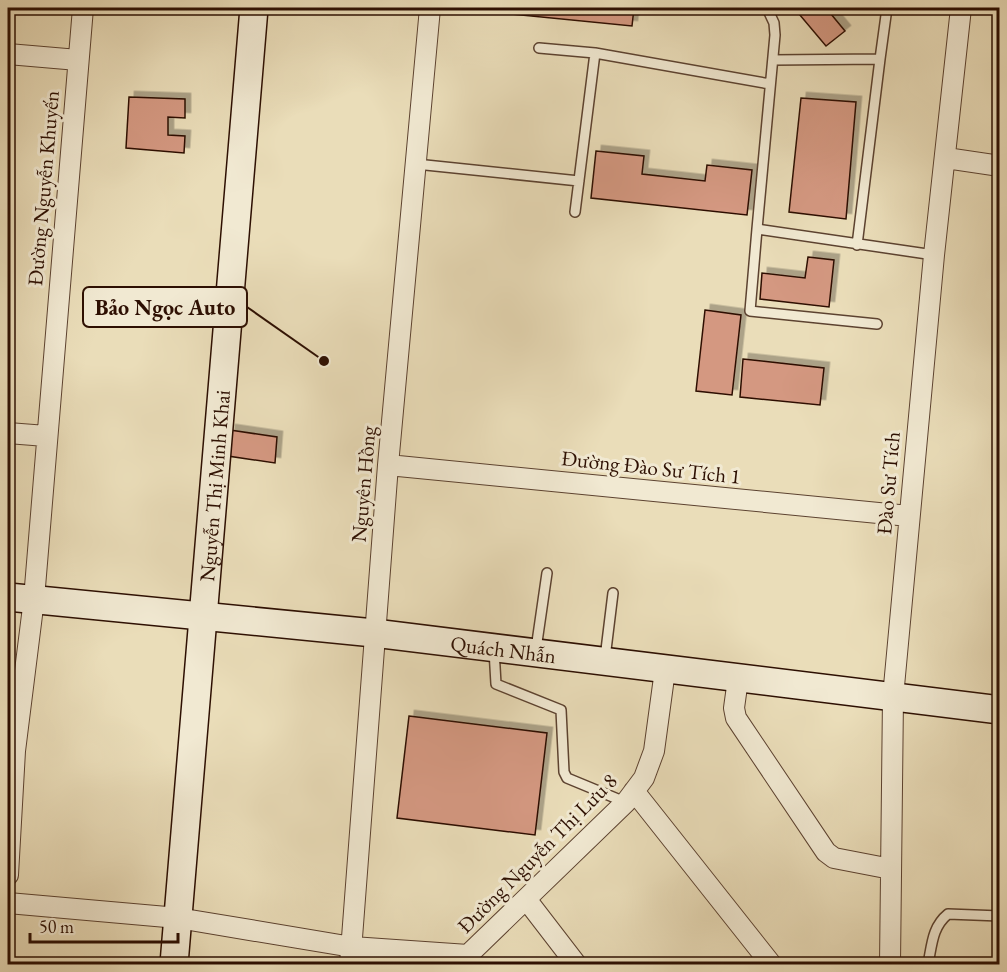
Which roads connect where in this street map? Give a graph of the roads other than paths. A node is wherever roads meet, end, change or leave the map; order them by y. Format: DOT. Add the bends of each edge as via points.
graph roads {
  1 [pos="83,8"];
  2 [pos="254,8"];
  3 [pos="430,8"];
  4 [pos="767,8"];
  5 [pos="887,8"];
  6 [pos="961,8"];
  7 [pos="539,48"];
  8 [pos="595,53"];
  9 [pos="8,54"];
  10 [pos="880,59"];
  11 [pos="78,60"];
  12 [pos="773,60"];
  13 [pos="770,84"];
  14 [pos="946,158"];
  15 [pos="416,164"];
  16 [pos="999,166"];
  17 [pos="579,181"];
  18 [pos="575,212"];
  19 [pos="757,229"];
  20 [pos="857,245"];
  21 [pos="934,255"];
  22 [pos="877,324"];
  23 [pos="8,433"];
  24 [pos="46,436"];
  25 [pos="388,465"];
  26 [pos="909,516"];
  27 [pos="547,573"];
  28 [pos="613,593"];
  29 [pos="8,597"];
  30 [pos="34,599"];
  31 [pos="203,616"];
  32 [pos="374,633"];
  33 [pos="494,650"];
  34 [pos="535,655"];
  35 [pos="604,663"];
  36 [pos="665,670"];
  37 [pos="738,679"];
  38 [pos="893,697"];
  39 [pos="999,710"];
  40 [pos="11,751"];
  41 [pos="630,796"];
  42 [pos="891,869"];
  43 [pos="8,875"];
  44 [pos="526,899"];
  45 [pos="8,903"];
  46 [pos="999,916"];
  47 [pos="178,918"];
  48 [pos="351,956"];
  49 [pos="467,960"];
  50 [pos="174,964"];
  51 [pos="576,964"];
  52 [pos="771,964"];
  53 [pos="890,964"];
  54 [pos="928,964"];
  1 -- 11 [label="street, Đường Nguyễn Khuyến"];
  2 -- 31 [label="street, Nguyễn Thị Minh Khai"];
  3 -- 15 [label="street, Nguyên Hồng"];
  4 -- 12 [label="lane" via="774,23"];
  5 -- 10 [label="lane"];
  6 -- 14 [label="street, Đào Sư Tích"];
  7 -- 8 [label="lane"];
  8 -- 13 [label="lane"];
  8 -- 17 [label="lane"];
  9 -- 11 [label="street"];
  10 -- 12 [label="lane"];
  10 -- 20 [label="lane"];
  11 -- 24 [label="street, Đường Nguyễn Khuyến"];
  12 -- 13 [label="lane"];
  13 -- 19 [label="lane"];
  14 -- 16 [label="street"];
  14 -- 21 [label="street, Đào Sư Tích"];
  15 -- 17 [label="lane"];
  15 -- 25 [label="street, Nguyên Hồng"];
  17 -- 18 [label="lane"];
  19 -- 20 [label="lane"];
  19 -- 22 [label="lane" via="750,310"];
  20 -- 21 [label="lane"];
  21 -- 26 [label="street, Đào Sư Tích"];
  23 -- 24 [label="street"];
  24 -- 30 [label="street, Đường Nguyễn Khuyến"];
  25 -- 26 [label="street, Đường Đào Sư Tích 1"];
  25 -- 32 [label="street, Nguyên Hồng"];
  26 -- 38 [label="street, Đào Sư Tích"];
  27 -- 34 [label="lane"];
  28 -- 35 [label="lane"];
  29 -- 30 [label="street, Quách Nhẫn"];
  30 -- 31 [label="street, Quách Nhẫn"];
  30 -- 40 [label="street, Đường Nguyễn Khuyến"];
  31 -- 32 [label="street, Quách Nhẫn"];
  31 -- 47 [label="street, Nguyễn Thị Minh Khai"];
  32 -- 33 [label="street, Quách Nhẫn"];
  32 -- 48 [label="street, Nguyên Hồng"];
  33 -- 34 [label="street, Quách Nhẫn"];
  33 -- 41 [label="lane" via="496,684 561,710 567,778"];
  34 -- 35 [label="street, Quách Nhẫn"];
  35 -- 36 [label="street, Quách Nhẫn"];
  36 -- 37 [label="street, Quách Nhẫn"];
  36 -- 41 [label="street, Đường Nguyễn Thị Lưu 8" via="654,751 644,778"];
  37 -- 38 [label="street, Quách Nhẫn"];
  37 -- 42 [label="street" via="736,718 826,852 834,858"];
  38 -- 39 [label="street, Quách Nhẫn"];
  38 -- 42 [label="street, Đào Sư Tích"];
  40 -- 43 [label="street, Đường Nguyễn Khuyến"];
  41 -- 44 [label="street, Đường Nguyễn Thị Lưu 8"];
  41 -- 52 [label="street"];
  42 -- 53 [label="street, Đào Sư Tích"];
  44 -- 49 [label="street, Đường Nguyễn Thị Lưu 8"];
  44 -- 51 [label="street"];
  45 -- 47 [label="street"];
  46 -- 54 [label="lane" via="948,914 935,930"];
  47 -- 48 [label="street"];
  47 -- 50 [label="street, Nguyễn Thị Minh Khai"];
  48 -- 49 [label="street"];
}
